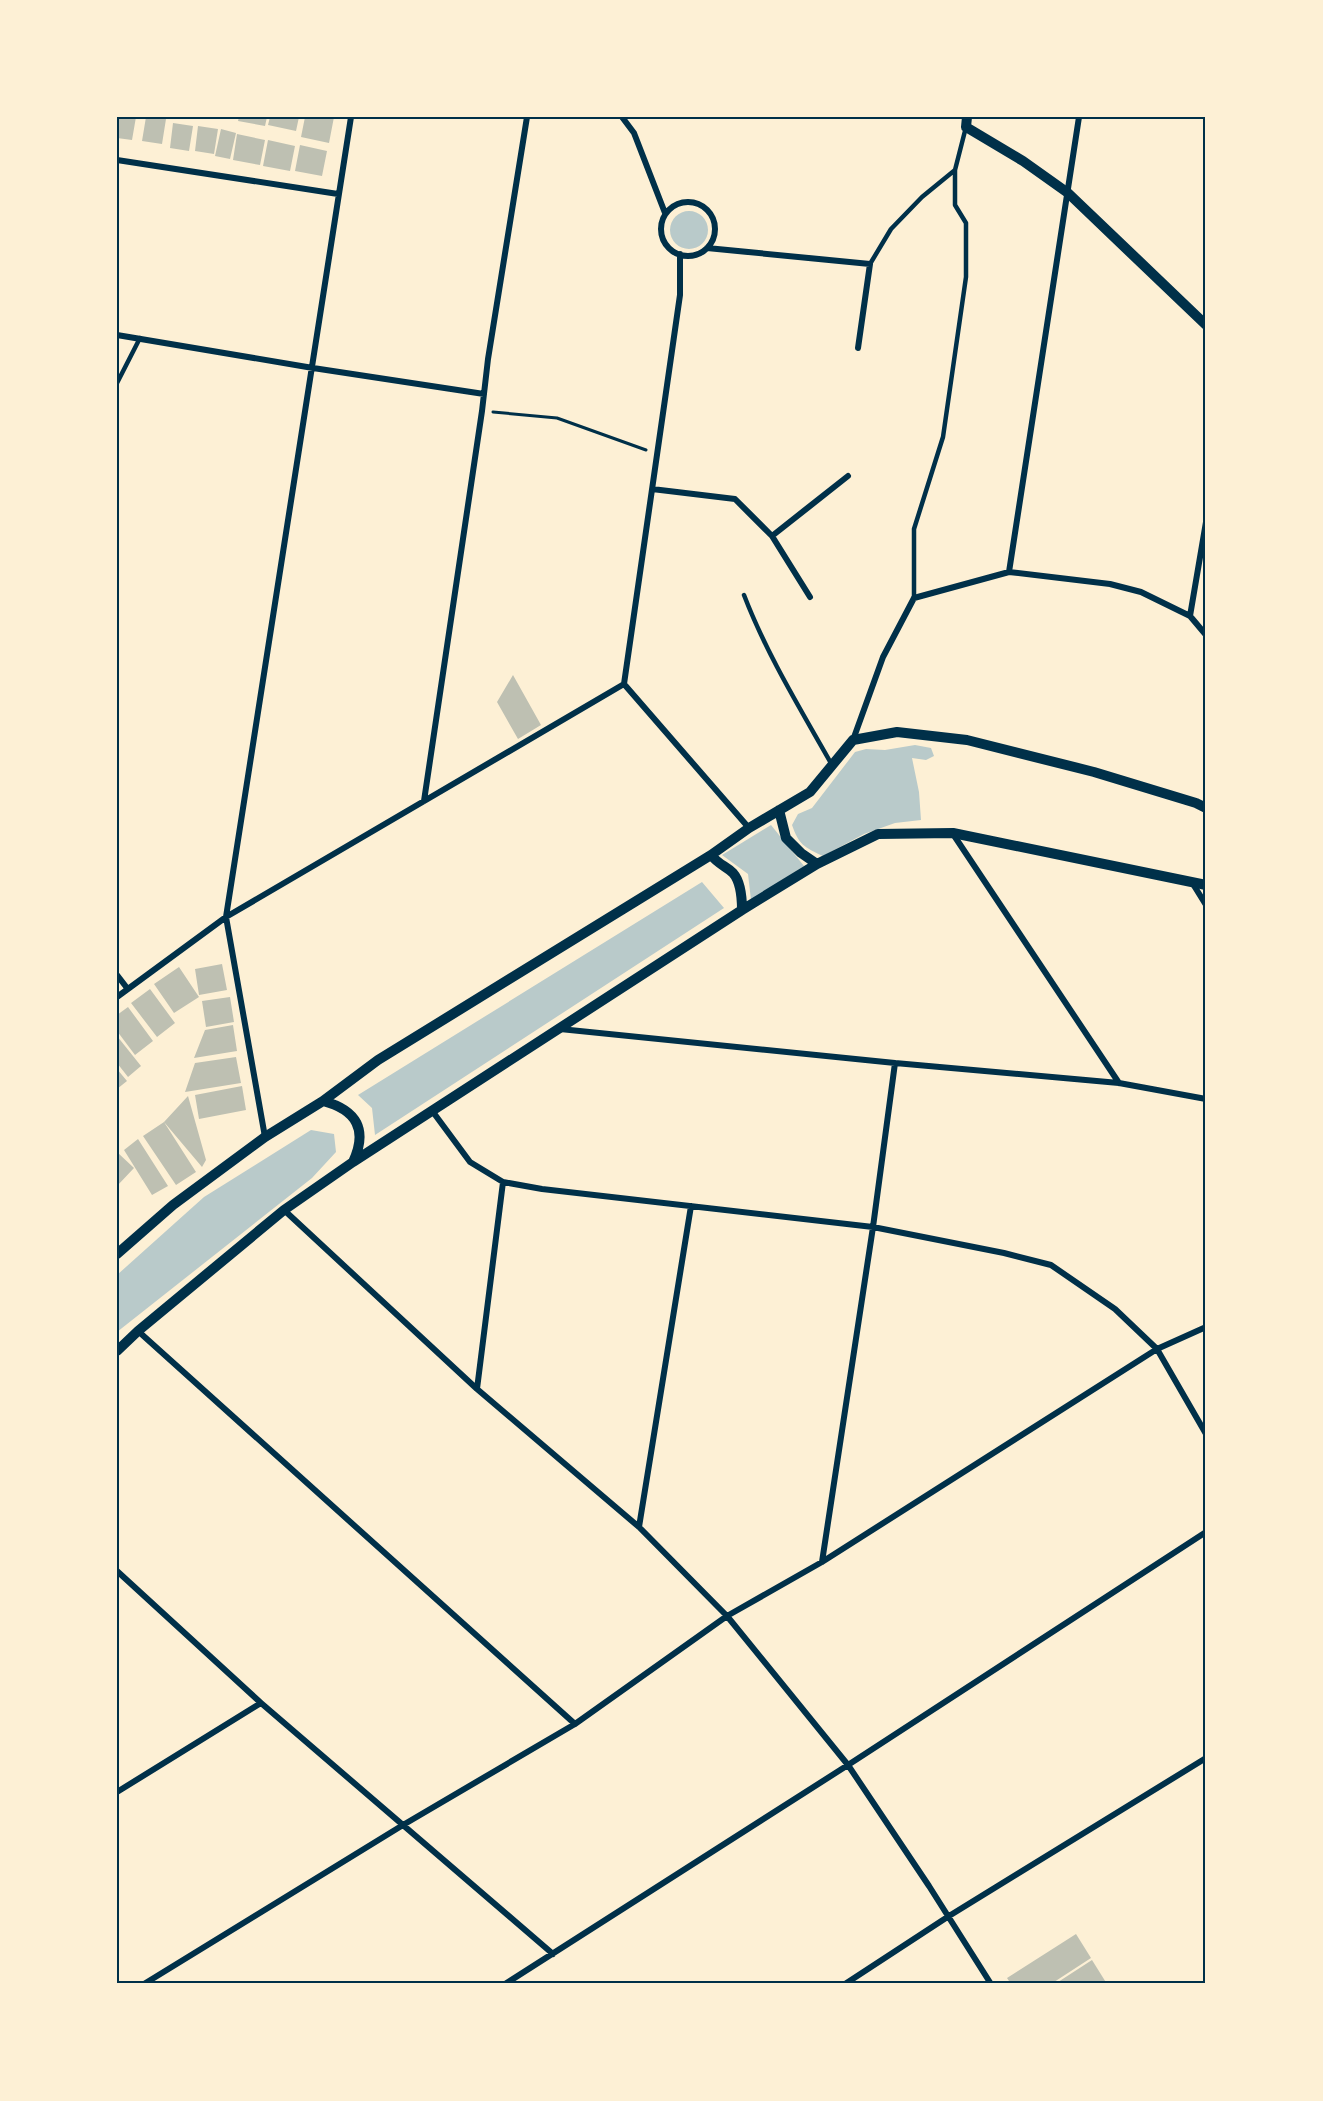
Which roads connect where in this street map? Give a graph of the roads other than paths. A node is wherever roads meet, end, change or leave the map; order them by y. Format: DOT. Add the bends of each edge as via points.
graph roads {
  1 [pos="351,117"];
  2 [pos="527,117"];
  3 [pos="622,117"];
  4 [pos="1079,117"];
  5 [pos="966,122"];
  6 [pos="117,160"];
  7 [pos="955,170"];
  8 [pos="1068,193"];
  9 [pos="338,194"];
  10 [pos="665,213"];
  11 [pos="707,248"];
  12 [pos="680,254"];
  13 [pos="870,264"];
  14 [pos="1206,325"];
  15 [pos="117,335"];
  16 [pos="140,338"];
  17 [pos="858,348"];
  18 [pos="313,368"];
  19 [pos="117,383"];
  20 [pos="484,394"];
  21 [pos="848,476"];
  22 [pos="652,489"];
  23 [pos="1206,522"];
  24 [pos="772,536"];
  25 [pos="1009,572"];
  26 [pos="744,596"];
  27 [pos="810,597"];
  28 [pos="914,598"];
  29 [pos="1190,616"];
  30 [pos="1206,635"];
  31 [pos="624,684"];
  32 [pos="853,740"];
  33 [pos="832,765"];
  34 [pos="424,801"];
  35 [pos="1206,808"];
  36 [pos="779,810"];
  37 [pos="749,828"];
  38 [pos="953,833"];
  39 [pos="711,855"];
  40 [pos="817,864"];
  41 [pos="1192,883"];
  42 [pos="1206,885"];
  43 [pos="1206,905"];
  44 [pos="742,910"];
  45 [pos="226,917"];
  46 [pos="117,975"];
  47 [pos="127,988"];
  48 [pos="117,997"];
  49 [pos="559,1029"];
  50 [pos="895,1064"];
  51 [pos="1119,1083"];
  52 [pos="1206,1099"];
  53 [pos="323,1101"];
  54 [pos="433,1112"];
  55 [pos="265,1137"];
  56 [pos="353,1162"];
  57 [pos="503,1182"];
  58 [pos="691,1206"];
  59 [pos="284,1210"];
  60 [pos="873,1227"];
  61 [pos="117,1254"];
  62 [pos="1206,1326"];
  63 [pos="138,1331"];
  64 [pos="1157,1349"];
  65 [pos="117,1351"];
  66 [pos="477,1389"];
  67 [pos="1206,1434"];
  68 [pos="639,1527"];
  69 [pos="1206,1532"];
  70 [pos="822,1562"];
  71 [pos="117,1571"];
  72 [pos="727,1616"];
  73 [pos="261,1703"];
  74 [pos="574,1724"];
  75 [pos="1206,1758"];
  76 [pos="848,1765"];
  77 [pos="117,1792"];
  78 [pos="404,1825"];
  79 [pos="949,1916"];
  80 [pos="553,1954"];
  81 [pos="144,1984"];
  82 [pos="505,1984"];
  83 [pos="845,1984"];
  84 [pos="991,1984"];
  1 -- 9 [label="street"];
  2 -- 20 [label="street"];
  3 -- 10 [label="street" via="634,133"];
  4 -- 8 [label="street"];
  5 -- 7 [label="lane"];
  5 -- 8 [label="street"];
  6 -- 9 [label="street"];
  7 -- 13 [label="lane" via="891,229"];
  7 -- 28 [label="lane" via="955,205 966,223 966,277 943,437 914,529"];
  8 -- 14 [label="street"];
  8 -- 25 [label="street"];
  9 -- 18 [label="street"];
  10 -- 11 [label="street" via="682,202 706,208 715,223"];
  10 -- 12 [label="street" via="662,237 666,245"];
  11 -- 12 [label="street" via="690,256"];
  11 -- 13 [label="street"];
  12 -- 22 [label="street" via="680,294"];
  13 -- 17 [label="street"];
  15 -- 16 [label="street"];
  16 -- 18 [label="street"];
  16 -- 19 [label="lane"];
  18 -- 20 [label="street"];
  18 -- 45 [label="street"];
  20 -- 34 [label="street"];
  21 -- 24 [label="street"];
  22 -- 24 [label="street" via="735,500"];
  22 -- 31 [label="street"];
  23 -- 29 [label="street"];
  24 -- 27 [label="street"];
  25 -- 28 [label="street"];
  25 -- 29 [label="street" via="1110,584 1141,592"];
  26 -- 33 [label="lane" via="786,686"];
  28 -- 32 [label="street" via="883,657"];
  29 -- 30 [label="street"];
  31 -- 34 [label="street"];
  31 -- 37 [label="street"];
  32 -- 33 [label="street"];
  32 -- 35 [label="street" via="897,732 967,740 1094,772"];
  33 -- 36 [label="street" via="810,792"];
  34 -- 45 [label="street"];
  36 -- 37 [label="street"];
  36 -- 40 [label="street" via="786,838"];
  37 -- 39 [label="street"];
  38 -- 40 [label="street" via="878,834"];
  38 -- 41 [label="street"];
  38 -- 51 [label="street"];
  39 -- 44 [label="street" via="734,874"];
  39 -- 53 [label="street" via="378,1060"];
  40 -- 44 [label="street"];
  41 -- 42 [label="street"];
  41 -- 43 [label="street"];
  44 -- 49 [label="street"];
  45 -- 47 [label="street"];
  45 -- 55 [label="street"];
  46 -- 47 [label="street"];
  47 -- 48 [label="street"];
  49 -- 50 [label="street"];
  49 -- 54 [label="street"];
  50 -- 51 [label="street"];
  50 -- 60 [label="street"];
  51 -- 52 [label="street"];
  53 -- 55 [label="street"];
  53 -- 56 [label="street" via="339,1105 352,1116 360,1131 360,1147"];
  54 -- 56 [label="street"];
  54 -- 57 [label="street" via="470,1162"];
  55 -- 61 [label="street" via="173,1205"];
  56 -- 59 [label="street"];
  57 -- 58 [label="street"];
  57 -- 66 [label="street"];
  58 -- 60 [label="street"];
  58 -- 68 [label="street"];
  59 -- 63 [label="street"];
  59 -- 66 [label="street"];
  60 -- 64 [label="street" via="1051,1265 1115,1309"];
  60 -- 70 [label="street"];
  62 -- 64 [label="street"];
  63 -- 65 [label="street"];
  63 -- 74 [label="street"];
  64 -- 67 [label="street"];
  64 -- 70 [label="street"];
  66 -- 68 [label="street"];
  68 -- 72 [label="street"];
  69 -- 76 [label="street"];
  70 -- 72 [label="street"];
  71 -- 73 [label="street"];
  72 -- 74 [label="street"];
  72 -- 76 [label="street"];
  73 -- 77 [label="street"];
  73 -- 78 [label="street"];
  74 -- 78 [label="street"];
  75 -- 79 [label="street"];
  76 -- 79 [label="street"];
  76 -- 80 [label="street"];
  78 -- 80 [label="street"];
  78 -- 81 [label="street"];
  79 -- 83 [label="street"];
  79 -- 84 [label="street"];
  80 -- 82 [label="street"];
}
